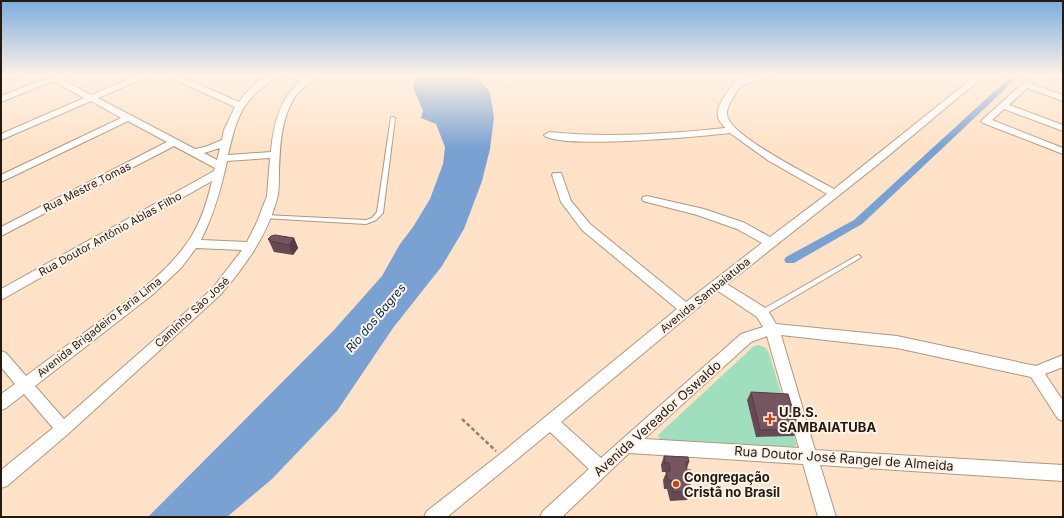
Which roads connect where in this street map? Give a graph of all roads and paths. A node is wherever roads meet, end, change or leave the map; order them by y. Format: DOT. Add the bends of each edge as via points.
graph roads {
  1 [pos="85,100"];
  2 [pos="94,100"];
  3 [pos="227,100"];
  4 [pos="244,100"];
  5 [pos="289,100"];
  6 [pos="728,100"];
  7 [pos="950,100"];
  8 [pos="1009,100"];
  9 [pos="240,106"];
  10 [pos="1003,106"];
  11 [pos="128,118"];
  12 [pos="393,118"];
  13 [pos="1063,128"];
  14 [pos="732,130"];
  15 [pos="549,135"];
  16 [pos="1,137"];
  17 [pos="227,141"];
  18 [pos="174,142"];
  19 [pos="1063,151"];
  20 [pos="195,152"];
  21 [pos="276,155"];
  22 [pos="220,166"];
  23 [pos="14,172"];
  24 [pos="557,175"];
  25 [pos="1,179"];
  26 [pos="1,185"];
  27 [pos="834,193"];
  28 [pos="646,199"];
  29 [pos="265,217"];
  30 [pos="1,232"];
  31 [pos="771,243"];
  32 [pos="193,244"];
  33 [pos="250,246"];
  34 [pos="858,257"];
  35 [pos="718,284"];
  36 [pos="1,295"];
  37 [pos="686,309"];
  38 [pos="762,313"];
  39 [pos="772,329"];
  40 [pos="1,357"];
  41 [pos="1063,361"];
  42 [pos="1036,372"];
  43 [pos="25,385"];
  44 [pos="1,403"];
  45 [pos="1063,414"];
  46 [pos="462,419"];
  47 [pos="550,422"];
  48 [pos="63,429"];
  49 [pos="626,445"];
  50 [pos="809,455"];
  51 [pos="505,460"];
  52 [pos="601,469"];
  53 [pos="1063,473"];
  54 [pos="1,480"];
  55 [pos="433,517"];
  56 [pos="549,517"];
  57 [pos="827,517"];
  1 -- 16 [label="street"];
  2 -- 11 [label="street"];
  3 -- 9 [label="street"];
  4 -- 9 [label="street, Avenida Brigadeiro Faria Lima"];
  5 -- 21 [label="street, Caminho São José" via="280,119"];
  6 -- 14 [label="street" via="723,107 723,118"];
  7 -- 27 [label="street, Avenida Sambaiatuba"];
  8 -- 10 [label="street"];
  9 -- 17 [label="street, Avenida Brigadeiro Faria Lima" via="233,118"];
  10 -- 13 [label="street"];
  10 -- 19 [label="street" via="986,121"];
  11 -- 18 [label="street"];
  11 -- 23 [label="street"];
  12 -- 29 [label="lane" via="380,213 374,219 366,222"];
  14 -- 15 [label="street" via="637,139 570,138"];
  14 -- 27 [label="street" via="757,148"];
  17 -- 20 [label="street" via="208,150"];
  17 -- 22 [label="street, Avenida Brigadeiro Faria Lima"];
  18 -- 20 [label="street"];
  18 -- 30 [label="street, Rua Mestre Tomas"];
  20 -- 22 [label="street"];
  21 -- 22 [label="street"];
  21 -- 29 [label="street, Caminho São José" via="273,195"];
  22 -- 32 [label="street, Avenida Brigadeiro Faria Lima" via="213,199"];
  22 -- 36 [label="street, Rua Doutor Antônio Ablas Filho"];
  23 -- 25 [label="street"];
  23 -- 26 [label="street"];
  24 -- 37 [label="street" via="566,202 586,227"];
  27 -- 31 [label="street, Avenida Sambaiatuba"];
  28 -- 31 [label="street" via="700,212 734,224"];
  29 -- 33 [label="street, Caminho São José"];
  31 -- 35 [label="street, Avenida Sambaiatuba"];
  32 -- 33 [label="street"];
  32 -- 43 [label="street, Avenida Brigadeiro Faria Lima" via="177,265 148,292"];
  33 -- 48 [label="street, Caminho São José" via="235,271 216,292"];
  34 -- 38 [label="lane"];
  35 -- 37 [label="street, Avenida Sambaiatuba"];
  35 -- 38 [label="street"];
  37 -- 47 [label="street, Avenida Sambaiatuba"];
  38 -- 39 [label="street"];
  39 -- 42 [label="street" via="897,342"];
  39 -- 49 [label="street, Avenida Vereador Oswaldo" via="746,338"];
  39 -- 50 [label="street"];
  40 -- 43 [label="street"];
  41 -- 42 [label="street"];
  42 -- 45 [label="street"];
  43 -- 44 [label="street, Avenida Brigadeiro Faria Lima"];
  43 -- 48 [label="street"];
  46 -- 51 [label="path"];
  47 -- 51 [label="street, Avenida Sambaiatuba"];
  47 -- 52 [label="street"];
  48 -- 54 [label="street, Caminho São José"];
  49 -- 50 [label="street, Rua Doutor José Rangel de Almeida"];
  49 -- 52 [label="street, Avenida Vereador Oswaldo"];
  50 -- 53 [label="street, Rua Doutor José Rangel de Almeida"];
  50 -- 57 [label="street"];
  51 -- 55 [label="street, Avenida Sambaiatuba"];
  52 -- 56 [label="street, Avenida Vereador Oswaldo"];
}
